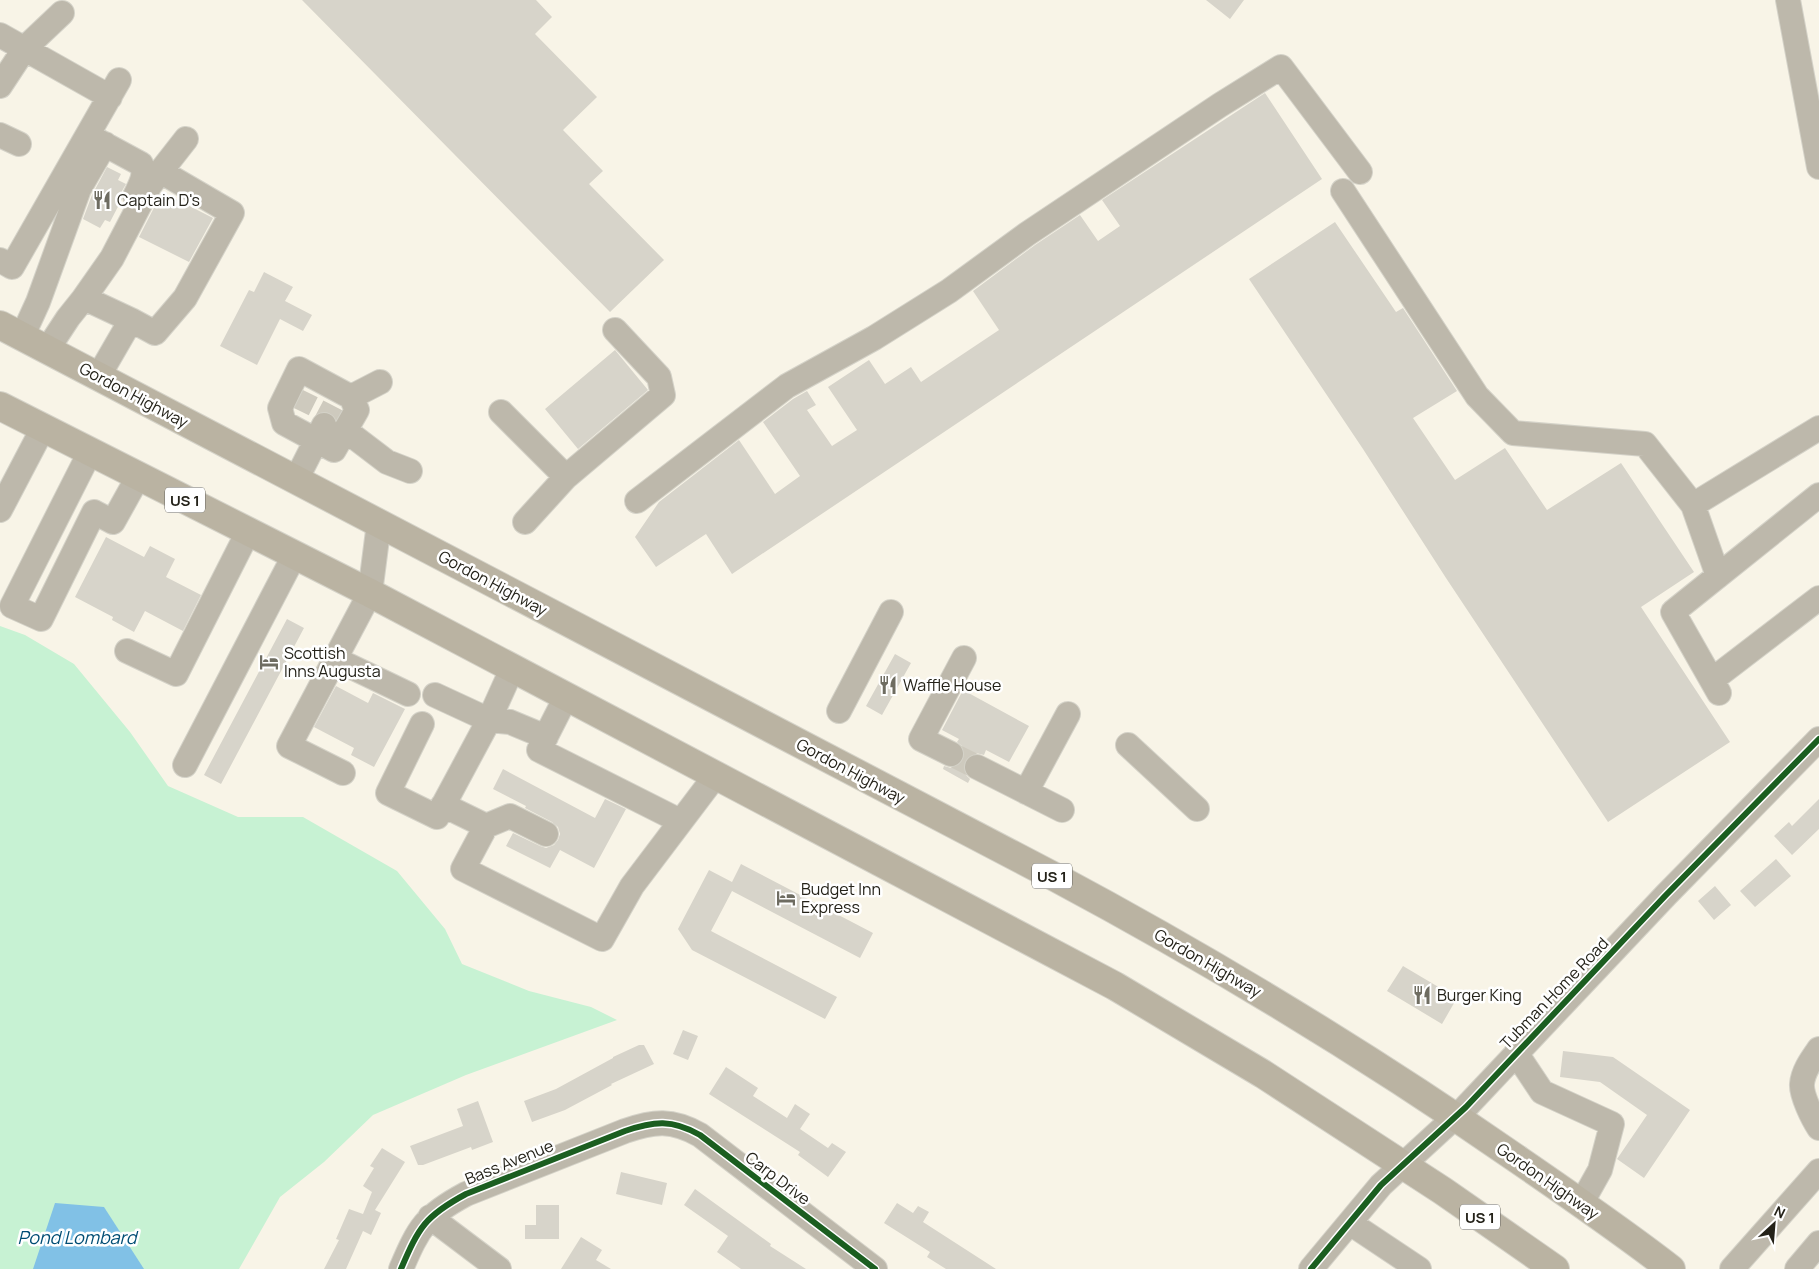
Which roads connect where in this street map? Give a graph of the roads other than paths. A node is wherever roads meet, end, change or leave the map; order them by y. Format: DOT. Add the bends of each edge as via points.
graph roads {
  1 [pos="1788,0"];
  2 [pos="62,13"];
  3 [pos="0,35"];
  4 [pos="25,48"];
  5 [pos="0,86"];
  6 [pos="96,139"];
  7 [pos="186,139"];
  8 [pos="1819,167"];
  9 [pos="160,171"];
  10 [pos="1360,172"];
  11 [pos="1343,190"];
  12 [pos="122,241"];
  13 [pos="23,248"];
  14 [pos="0,260"];
  15 [pos="51,261"];
  16 [pos="84,298"];
  17 [pos="131,320"];
  18 [pos="615,330"];
  19 [pos="11,331"];
  20 [pos="48,350"];
  21 [pos="98,377"];
  22 [pos="380,382"];
  23 [pos="0,406"];
  24 [pos="501,412"];
  25 [pos="335,415"];
  26 [pos="43,428"];
  27 [pos="1819,428"];
  28 [pos="90,452"];
  29 [pos="410,471"];
  30 [pos="138,477"];
  31 [pos="566,477"];
  32 [pos="296,480"];
  33 [pos="1819,495"];
  34 [pos="66,499"];
  35 [pos="637,501"];
  36 [pos="1693,505"];
  37 [pos="0,510"];
  38 [pos="94,512"];
  39 [pos="525,522"];
  40 [pos="379,523"];
  41 [pos="248,532"];
  42 [pos="294,556"];
  43 [pos="1718,576"];
  44 [pos="370,593"];
  45 [pos="1819,598"];
  46 [pos="892,612"];
  47 [pos="127,651"];
  48 [pos="964,658"];
  49 [pos="335,659"];
  50 [pos="512,668"];
  51 [pos="408,694"];
  52 [pos="435,695"];
  53 [pos="566,697"];
  54 [pos="838,711"];
  55 [pos="1068,714"];
  56 [pos="489,720"];
  57 [pos="422,724"];
  58 [pos="546,737"];
  59 [pos="1819,739"];
  60 [pos="1128,744"];
  61 [pos="951,754"];
  62 [pos="185,765"];
  63 [pos="977,767"];
  64 [pos="344,773"];
  65 [pos="716,775"];
  66 [pos="1026,792"];
  67 [pos="443,805"];
  68 [pos="1196,809"];
  69 [pos="1062,810"];
  70 [pos="680,821"];
  71 [pos="486,826"];
  72 [pos="546,834"];
  73 [pos="1819,1049"];
  74 [pos="1516,1053"];
  75 [pos="1454,1116"];
  76 [pos="658,1123"];
  77 [pos="1819,1128"];
  78 [pos="1403,1165"];
  79 [pos="1819,1171"];
  80 [pos="1581,1204"];
  81 [pos="430,1217"];
  82 [pos="1350,1223"];
  83 [pos="1819,1242"];
  84 [pos="401,1269"];
  85 [pos="498,1269"];
  86 [pos="875,1269"];
  87 [pos="1311,1269"];
  88 [pos="1419,1269"];
  89 [pos="1556,1269"];
  90 [pos="1671,1269"];
  91 [pos="1732,1269"];
  92 [pos="1797,1269"];
  1 -- 8 [label="street"];
  2 -- 4 [label="street"];
  3 -- 4 [label="street"];
  4 -- 5 [label="street"];
  4 -- 6 [label="street" via="115,88"];
  6 -- 12 [label="street" via="141,164 144,170 124,221"];
  6 -- 13 [label="street"];
  6 -- 15 [label="street"];
  7 -- 9 [label="street"];
  9 -- 12 [label="street"];
  9 -- 17 [label="street" via="232,213 184,298 156,333"];
  10 -- 35 [label="street" via="1281,67 1027,234 950,291 787,386"];
  11 -- 36 [label="street" via="1477,396 1514,433 1645,444"];
  12 -- 16 [label="street"];
  13 -- 14 [label="street" via="12,267"];
  13 -- 15 [label="street"];
  15 -- 19 [label="street" via="38,302"];
  16 -- 17 [label="street"];
  16 -- 20 [label="street"];
  17 -- 21 [label="street"];
  18 -- 31 [label="street" via="658,377 663,395"];
  19 -- 20 [label="highway, Gordon Highway / US 1"];
  20 -- 21 [label="highway, Gordon Highway / US 1"];
  21 -- 32 [label="highway, Gordon Highway / US 1"];
  22 -- 25 [label="street"];
  23 -- 26 [label="highway, US 1"];
  24 -- 31 [label="street"];
  25 -- 25 [label="street" via="302,402"];
  25 -- 29 [label="street" via="387,462"];
  25 -- 32 [label="street"];
  26 -- 28 [label="highway, US 1"];
  26 -- 37 [label="street"];
  27 -- 36 [label="street"];
  28 -- 30 [label="highway, US 1"];
  28 -- 34 [label="street"];
  30 -- 38 [label="street" via="113,522"];
  30 -- 41 [label="highway, US 1"];
  31 -- 39 [label="street"];
  32 -- 40 [label="highway, Gordon Highway / US 1"];
  33 -- 43 [label="street"];
  34 -- 38 [label="street"];
  34 -- 38 [label="street" via="12,606 41,619"];
  36 -- 43 [label="street"];
  40 -- 44 [label="street"];
  40 -- 75 [label="highway, Gordon Highway / US 1" via="1132,918 1281,1006"];
  41 -- 42 [label="highway, US 1"];
  41 -- 47 [label="street" via="176,674"];
  42 -- 44 [label="highway, US 1"];
  42 -- 62 [label="street"];
  43 -- 45 [label="street" via="1673,612 1716,687"];
  44 -- 49 [label="street"];
  44 -- 50 [label="highway, US 1"];
  46 -- 54 [label="street"];
  48 -- 61 [label="street" via="921,739"];
  49 -- 51 [label="street"];
  49 -- 64 [label="street" via="289,746"];
  50 -- 53 [label="highway, US 1"];
  50 -- 56 [label="street"];
  52 -- 56 [label="street"];
  53 -- 58 [label="street"];
  53 -- 65 [label="highway, US 1"];
  55 -- 66 [label="street"];
  56 -- 58 [label="street" via="510,722"];
  56 -- 67 [label="street"];
  57 -- 67 [label="street" via="388,793 437,817"];
  58 -- 70 [label="street" via="539,750"];
  59 -- 74 [label="street, Tubman Home Road"];
  60 -- 68 [label="street"];
  63 -- 66 [label="street"];
  65 -- 70 [label="street"];
  65 -- 78 [label="highway, US 1" via="1115,986 1264,1074"];
  66 -- 69 [label="street"];
  67 -- 71 [label="street"];
  70 -- 71 [label="street" via="632,886 602,939 463,870"];
  71 -- 72 [label="street" via="510,816"];
  73 -- 77 [label="street" via="1809,1062 1801,1085 1810,1114"];
  74 -- 75 [label="street, Tubman Home Road"];
  74 -- 80 [label="street" via="1542,1092 1612,1124 1600,1170"];
  75 -- 78 [label="street, Tubman Home Road"];
  75 -- 80 [label="highway, Gordon Highway / US 1"];
  76 -- 81 [label="street, Bass Avenue" via="625,1131 466,1194"];
  76 -- 86 [label="street, Carp Drive" via="679,1125 700,1135"];
  78 -- 82 [label="street, Tubman Home Road" via="1381,1185"];
  78 -- 89 [label="highway, US 1"];
  79 -- 91 [label="street"];
  80 -- 90 [label="highway, Gordon Highway / US 1"];
  81 -- 84 [label="street, Bass Avenue" via="416,1234"];
  81 -- 85 [label="street"];
  82 -- 87 [label="street, Tubman Home Road"];
  82 -- 88 [label="street"];
  83 -- 92 [label="street"];
}
